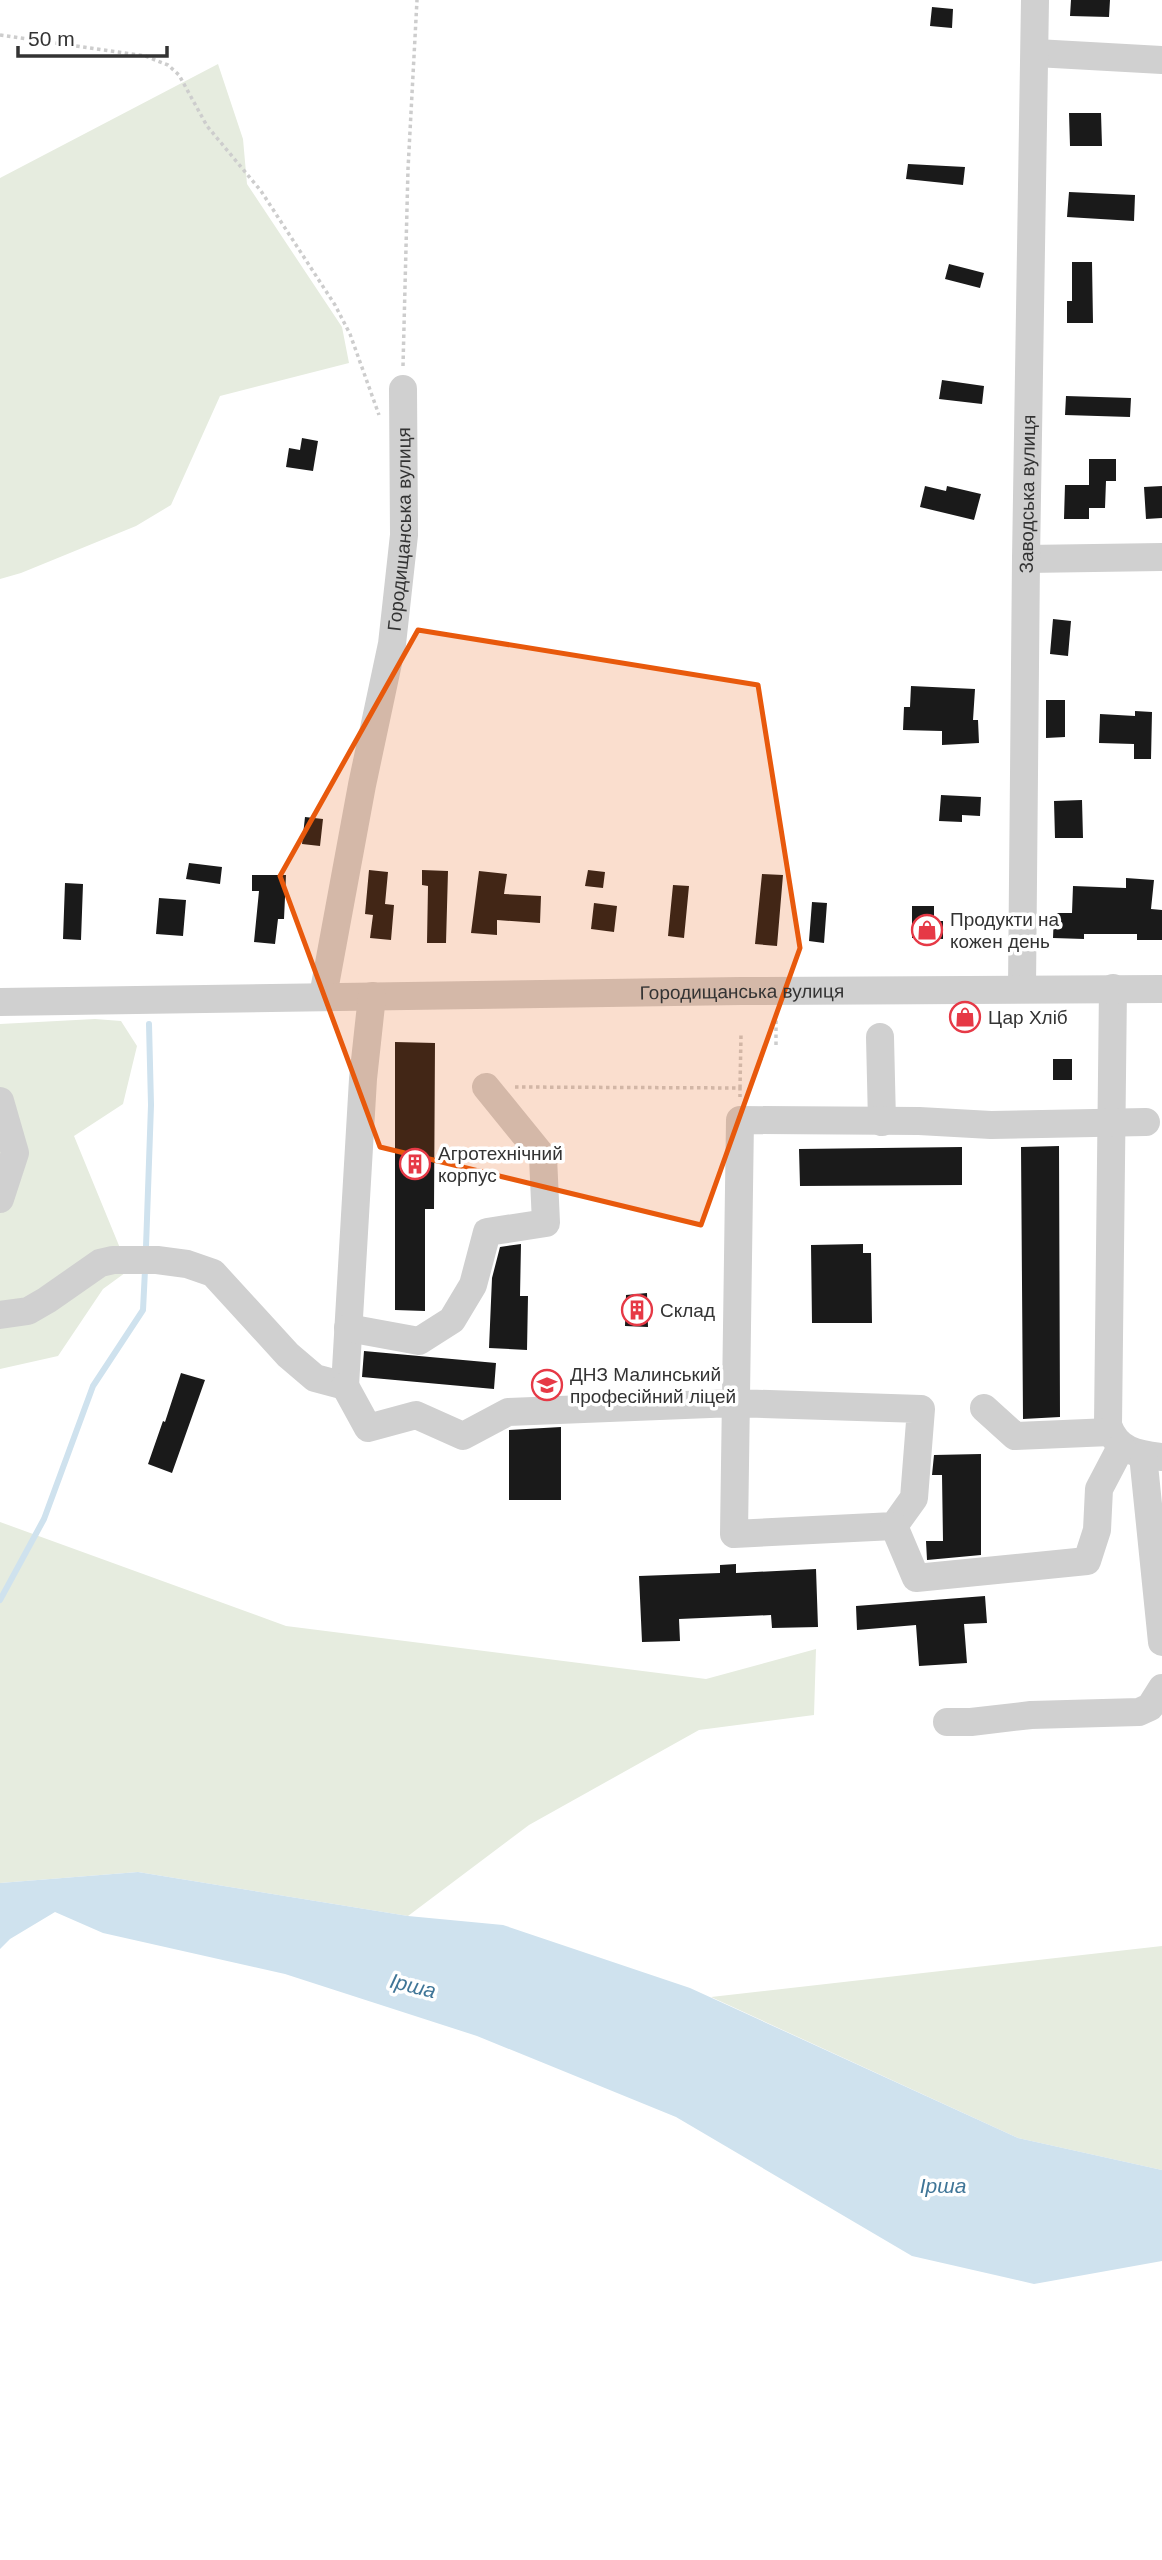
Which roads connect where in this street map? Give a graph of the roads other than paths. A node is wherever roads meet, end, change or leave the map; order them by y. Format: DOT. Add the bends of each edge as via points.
graph roads {
  1 [pos="1035,0"];
  2 [pos="1035,53"];
  3 [pos="1162,60"];
  4 [pos="403,389"];
  5 [pos="1162,557"];
  6 [pos="1026,559"];
  7 [pos="1023,988"];
  8 [pos="1113,989"];
  9 [pos="1162,989"];
  10 [pos="323,996"];
  11 [pos="372,996"];
  12 [pos="0,1002"];
  13 [pos="880,1037"];
  14 [pos="486,1087"];
  15 [pos="0,1101"];
  16 [pos="1110,1121"];
  17 [pos="882,1122"];
  18 [pos="1146,1122"];
  19 [pos="0,1199"];
  20 [pos="0,1315"];
  21 [pos="348,1328"];
  22 [pos="345,1386"];
  23 [pos="735,1402"];
  24 [pos="984,1408"];
  25 [pos="1134,1448"];
  26 [pos="894,1526"];
  27 [pos="1162,1642"];
  28 [pos="1162,1688"];
  29 [pos="947,1722"];
  1 -- 2 [label="street, Заводська вулиця"];
  2 -- 3 [label="street"];
  2 -- 6 [label="street, Заводська вулиця"];
  4 -- 10 [label="street, Городищанська вулиця" via="404,535 393,644"];
  5 -- 6 [label="street"];
  6 -- 7 [label="street, Заводська вулиця"];
  7 -- 8 [label="street, Городищанська вулиця"];
  7 -- 11 [label="street, Городищанська вулиця"];
  8 -- 9 [label="street, Городищанська вулиця"];
  8 -- 16 [label="street"];
  10 -- 11 [label="street, Городищанська вулиця"];
  10 -- 12 [label="street, Городищанська вулиця"];
  11 -- 21 [label="street"];
  13 -- 17 [label="street"];
  14 -- 21 [label="street" via="543,1157 547,1223 487,1232 473,1285 452,1320 419,1341"];
  15 -- 19 [label="street" via="15,1153"];
  16 -- 17 [label="street"];
  16 -- 18 [label="street"];
  16 -- 25 [label="street" via="1108,1425"];
  17 -- 23 [label="street" via="740,1120"];
  20 -- 22 [label="street" via="28,1311 100,1263 157,1260 187,1264 213,1273 288,1355 315,1377"];
  21 -- 22 [label="street"];
  22 -- 23 [label="street" via="368,1428 416,1416 463,1436 508,1412"];
  23 -- 26 [label="street" via="734,1534"];
  23 -- 26 [label="street" via="921,1409 914,1498"];
  24 -- 25 [label="street" via="1015,1436"];
  25 -- 26 [label="street" via="1099,1489 1097,1530 1087,1561 916,1578"];
  25 -- 27 [label="street"];
  28 -- 29 [label="street" via="1150,1707 1139,1712"];
}
